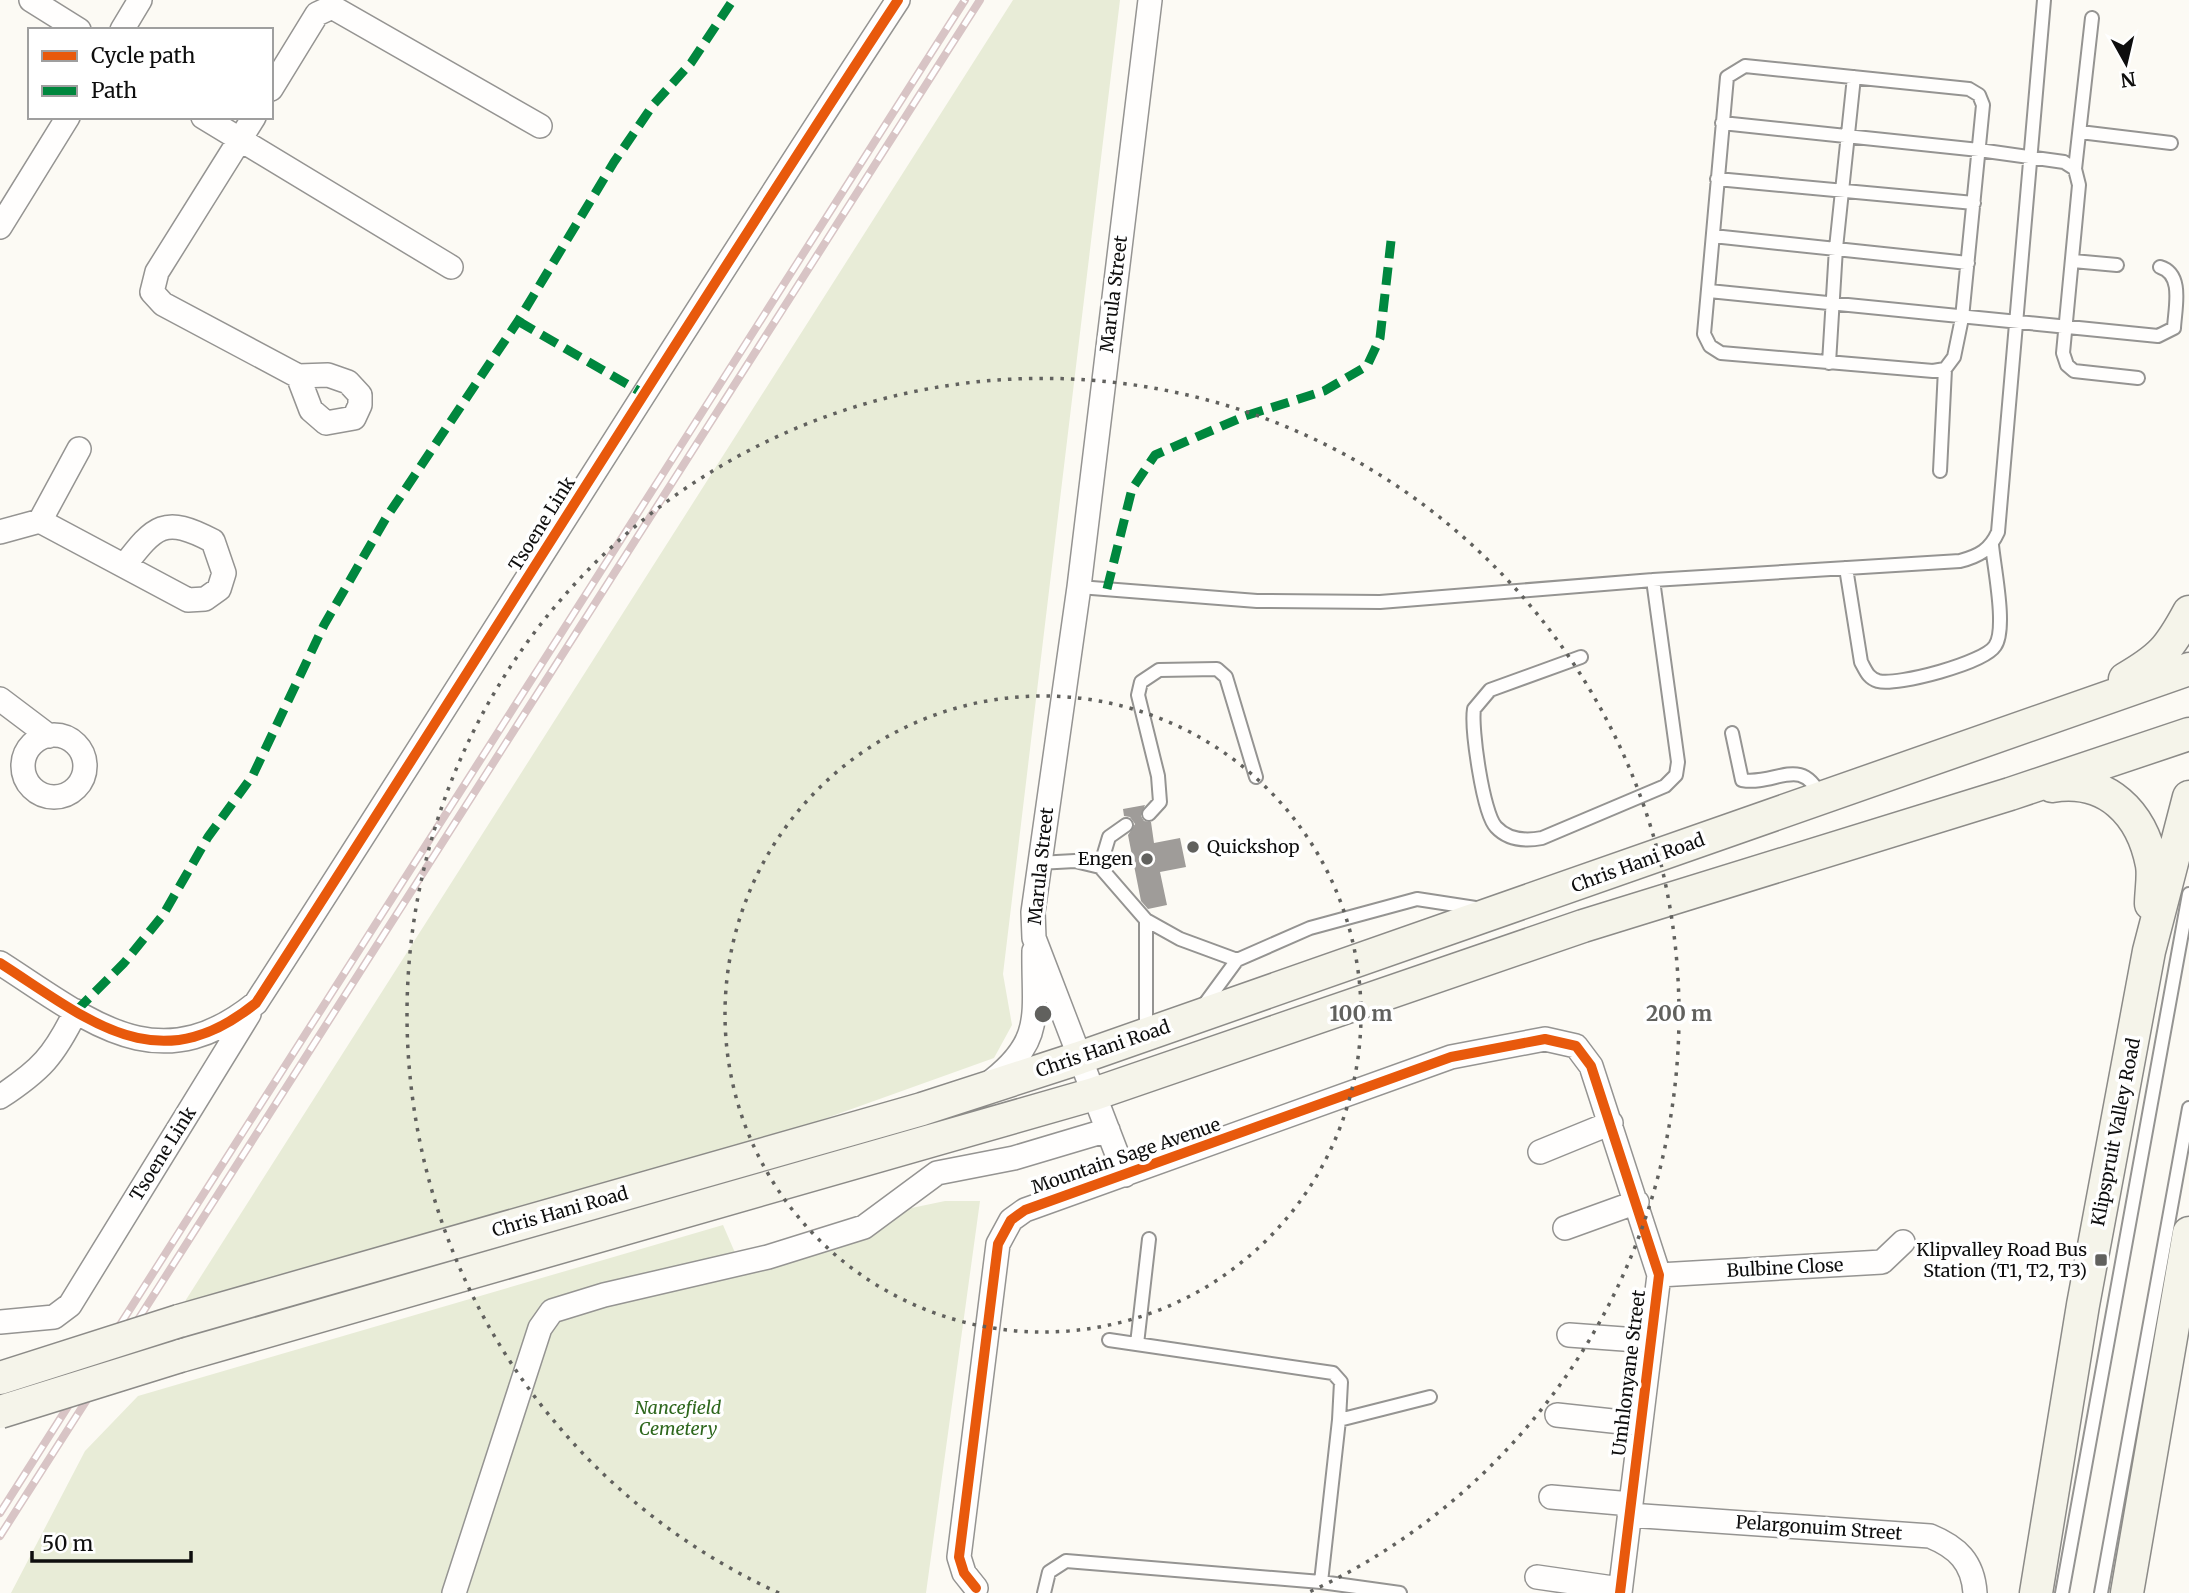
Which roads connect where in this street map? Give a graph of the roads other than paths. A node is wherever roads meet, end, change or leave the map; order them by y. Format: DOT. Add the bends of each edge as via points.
graph roads {
  1 [pos="31,0"];
  2 [pos="140,0"];
  3 [pos="898,0"];
  4 [pos="1150,0"];
  5 [pos="2044,0"];
  6 [pos="2092,18"];
  7 [pos="76,28"];
  8 [pos="123,28"];
  9 [pos="1854,77"];
  10 [pos="273,86"];
  11 [pos="67,119"];
  12 [pos="206,119"];
  13 [pos="253,119"];
  14 [pos="1722,122"];
  15 [pos="540,126"];
  16 [pos="2080,132"];
  17 [pos="1847,136"];
  18 [pos="240,140"];
  19 [pos="2171,143"];
  20 [pos="1979,150"];
  21 [pos="2032,158"];
  22 [pos="2075,169"];
  23 [pos="1717,179"];
  24 [pos="1841,191"];
  25 [pos="1974,203"];
  26 [pos="0,227"];
  27 [pos="1713,236"];
  28 [pos="1836,248"];
  29 [pos="2073,261"];
  30 [pos="1968,263"];
  31 [pos="2117,265"];
  32 [pos="451,267"];
  33 [pos="2160,267"];
  34 [pos="1709,291"];
  35 [pos="1833,305"];
  36 [pos="1962,318"];
  37 [pos="2015,323"];
  38 [pos="2065,328"];
  39 [pos="1829,363"];
  40 [pos="1945,369"];
  41 [pos="298,376"];
  42 [pos="2138,378"];
  43 [pos="79,449"];
  44 [pos="1940,471"];
  45 [pos="40,521"];
  46 [pos="0,532"];
  47 [pos="1992,545"];
  48 [pos="124,566"];
  49 [pos="1846,568"];
  50 [pos="1653,580"];
  51 [pos="1079,587"];
  52 [pos="2189,612"];
  53 [pos="1581,657"];
  54 [pos="2189,669"];
  55 [pos="0,699"];
  56 [pos="2081,705"];
  57 [pos="1732,733"];
  58 [pos="2189,734"];
  59 [pos="49,736"];
  60 [pos="1256,776"];
  61 [pos="2010,794"];
  62 [pos="1821,797"];
  63 [pos="2189,797"];
  64 [pos="1149,814"];
  65 [pos="1126,825"];
  66 [pos="1037,863"];
  67 [pos="1100,867"];
  68 [pos="2189,894"];
  69 [pos="1495,912"];
  70 [pos="1146,920"];
  71 [pos="1034,938"];
  72 [pos="2149,951"];
  73 [pos="1237,960"];
  74 [pos="0,963"];
  75 [pos="256,1003"];
  76 [pos="76,1011"];
  77 [pos="1194,1017"];
  78 [pos="1146,1034"];
  79 [pos="1576,1046"];
  80 [pos="1079,1058"];
  81 [pos="982,1089"];
  82 [pos="1094,1094"];
  83 [pos="0,1097"];
  84 [pos="2189,1108"];
  85 [pos="1611,1123"];
  86 [pos="1108,1130"];
  87 [pos="1540,1152"];
  88 [pos="1125,1175"];
  89 [pos="1637,1202"];
  90 [pos="1565,1228"];
  91 [pos="2189,1233"];
  92 [pos="1149,1239"];
  93 [pos="1903,1242"];
  94 [pos="1659,1275"];
  95 [pos="0,1322"];
  96 [pos="1569,1335"];
  97 [pos="1109,1340"];
  98 [pos="1651,1341"];
  99 [pos="1137,1344"];
  100 [pos="0,1378"];
  101 [pos="1430,1397"];
  102 [pos="0,1412"];
  103 [pos="1558,1415"];
  104 [pos="1339,1420"];
  105 [pos="1640,1424"];
  106 [pos="1551,1497"];
  107 [pos="1630,1509"];
  108 [pos="1537,1577"];
  109 [pos="1321,1582"];
  110 [pos="976,1588"];
  111 [pos="1620,1591"];
  112 [pos="454,1593"];
  113 [pos="1044,1593"];
  114 [pos="1400,1593"];
  115 [pos="1975,1593"];
  116 [pos="2036,1593"];
  117 [pos="2062,1593"];
  118 [pos="2101,1593"];
  119 [pos="2127,1593"];
  1 -- 7 [label="street"];
  2 -- 8 [label="street"];
  3 -- 75 [label="street, Tsoene Link"];
  4 -- 51 [label="street, Marula Street"];
  5 -- 21 [label="lane"];
  6 -- 16 [label="lane"];
  9 -- 14 [label="lane" via="1745,66 1727,77"];
  9 -- 17 [label="lane"];
  9 -- 20 [label="lane" via="1969,89 1979,95 1983,105"];
  10 -- 15 [label="street" via="317,14 332,7"];
  11 -- 26 [label="street"];
  12 -- 18 [label="street"];
  13 -- 18 [label="street"];
  14 -- 17 [label="lane"];
  14 -- 23 [label="lane"];
  16 -- 19 [label="lane"];
  16 -- 22 [label="lane"];
  17 -- 20 [label="lane"];
  17 -- 24 [label="lane"];
  18 -- 32 [label="street"];
  18 -- 41 [label="street" via="157,272 152,292 163,304"];
  20 -- 21 [label="lane"];
  20 -- 25 [label="lane"];
  21 -- 22 [label="lane" via="2064,162"];
  21 -- 37 [label="lane"];
  22 -- 29 [label="lane" via="2079,185"];
  23 -- 24 [label="lane"];
  23 -- 27 [label="lane"];
  24 -- 25 [label="lane"];
  24 -- 28 [label="lane"];
  25 -- 30 [label="lane"];
  27 -- 28 [label="lane"];
  27 -- 34 [label="lane"];
  28 -- 30 [label="lane"];
  28 -- 35 [label="lane"];
  29 -- 31 [label="lane"];
  29 -- 38 [label="lane"];
  30 -- 36 [label="lane"];
  33 -- 38 [label="lane" via="2176,282 2174,328 2167,333 2158,337"];
  34 -- 35 [label="lane"];
  34 -- 39 [label="lane" via="1704,334 1721,354"];
  35 -- 36 [label="lane"];
  35 -- 39 [label="lane"];
  36 -- 37 [label="lane"];
  36 -- 40 [label="lane" via="1954,357"];
  37 -- 38 [label="lane"];
  37 -- 47 [label="lane" via="1998,532"];
  38 -- 42 [label="lane" via="2063,353 2074,371"];
  39 -- 40 [label="lane"];
  40 -- 44 [label="lane"];
  43 -- 45 [label="street"];
  45 -- 46 [label="street"];
  45 -- 48 [label="street"];
  47 -- 49 [label="lane" via="1960,561"];
  47 -- 49 [label="lane" via="2000,632 1995,647 1980,659 1899,682 1868,676 1861,662"];
  49 -- 50 [label="lane"];
  50 -- 51 [label="lane" via="1380,601 1257,601"];
  50 -- 53 [label="lane" via="1678,762 1676,775 1665,786 1542,838 1506,836 1495,827 1488,811 1474,709 1490,690"];
  51 -- 66 [label="street, Marula Street"];
  52 -- 56 [label="main road" via="2171,647 2156,660"];
  54 -- 56 [label="main road, Chris Hani Road"];
  55 -- 59 [label="street"];
  56 -- 62 [label="main road, Chris Hani Road"];
  57 -- 62 [label="lane" via="1742,780 1802,775 1813,780"];
  58 -- 61 [label="main road, Chris Hani Road"];
  60 -- 64 [label="lane" via="1226,677 1217,669 1159,670 1141,682 1138,695 1158,776 1160,802"];
  61 -- 72 [label="main road" via="2067,784 2112,795 2126,806 2152,866"];
  61 -- 82 [label="main road, Chris Hani Road" via="1583,926"];
  62 -- 69 [label="main road, Chris Hani Road"];
  63 -- 72 [label="main road, Klipspruit Valley Road"];
  65 -- 67 [label="lane" via="1109,837"];
  66 -- 67 [label="lane" via="1075,861"];
  66 -- 71 [label="street, Marula Street"];
  67 -- 70 [label="lane"];
  68 -- 117 [label="lane, Klipspruit Valley Road"];
  69 -- 73 [label="lane" via="1416,899 1310,928"];
  69 -- 77 [label="main road, Chris Hani Road"];
  70 -- 73 [label="lane" via="1180,939"];
  70 -- 78 [label="lane"];
  71 -- 80 [label="street, Marula Street"];
  71 -- 81 [label="street" via="1032,1033 1027,1048"];
  72 -- 116 [label="main road, Klipspruit Valley Road" via="2083,1305"];
  73 -- 77 [label="lane"];
  74 -- 76 [label="street"];
  75 -- 76 [label="street, Tsoene Link" via="232,1023 190,1040 142,1040 107,1029"];
  75 -- 95 [label="street, Tsoene Link" via="70,1305 54,1317"];
  76 -- 83 [label="street" via="58,1049 30,1077"];
  77 -- 78 [label="main road, Chris Hani Road"];
  78 -- 80 [label="main road, Chris Hani Road"];
  79 -- 85 [label="street, Umhlonyane Street" via="1591,1066"];
  79 -- 88 [label="street, Mountain Sage Avenue" via="1545,1039 1451,1057"];
  80 -- 81 [label="main road, Chris Hani Road"];
  80 -- 82 [label="street, Marula Street"];
  81 -- 100 [label="main road, Chris Hani Road, bridge" via="179,1321"];
  82 -- 86 [label="street, Mountain Sage Avenue"];
  82 -- 102 [label="main road, Chris Hani Road, bridge" via="180,1356"];
  84 -- 118 [label="lane"];
  85 -- 87 [label="street"];
  85 -- 89 [label="street, Umhlonyane Street"];
  86 -- 88 [label="street, Mountain Sage Avenue"];
  86 -- 112 [label="street" via="1014,1158 937,1173 864,1227 768,1257 604,1294 552,1311 540,1328"];
  88 -- 110 [label="street, Mountain Sage Avenue" via="1025,1210 1011,1220 998,1244 960,1557 964,1573"];
  89 -- 90 [label="street"];
  89 -- 94 [label="street, Umhlonyane Street"];
  91 -- 119 [label="main road"];
  92 -- 99 [label="lane"];
  93 -- 94 [label="street, Bulbine Close" via="1882,1262"];
  94 -- 98 [label="street, Umhlonyane Street"];
  96 -- 98 [label="street, Umhlonyane Street"];
  97 -- 99 [label="lane"];
  98 -- 105 [label="street, Umhlonyane Street"];
  99 -- 104 [label="lane" via="1333,1373 1341,1382"];
  101 -- 104 [label="lane"];
  103 -- 105 [label="street, Umhlonyane Street"];
  104 -- 109 [label="lane"];
  105 -- 107 [label="street, Umhlonyane Street"];
  106 -- 107 [label="street"];
  107 -- 111 [label="street, Umhlonyane Street"];
  107 -- 115 [label="street, Pelargonuim Street" via="1930,1536 1959,1550 1970,1569"];
  108 -- 111 [label="street, Umhlonyane Street"];
  109 -- 113 [label="lane" via="1066,1561 1048,1572"];
  109 -- 114 [label="lane"];
}
